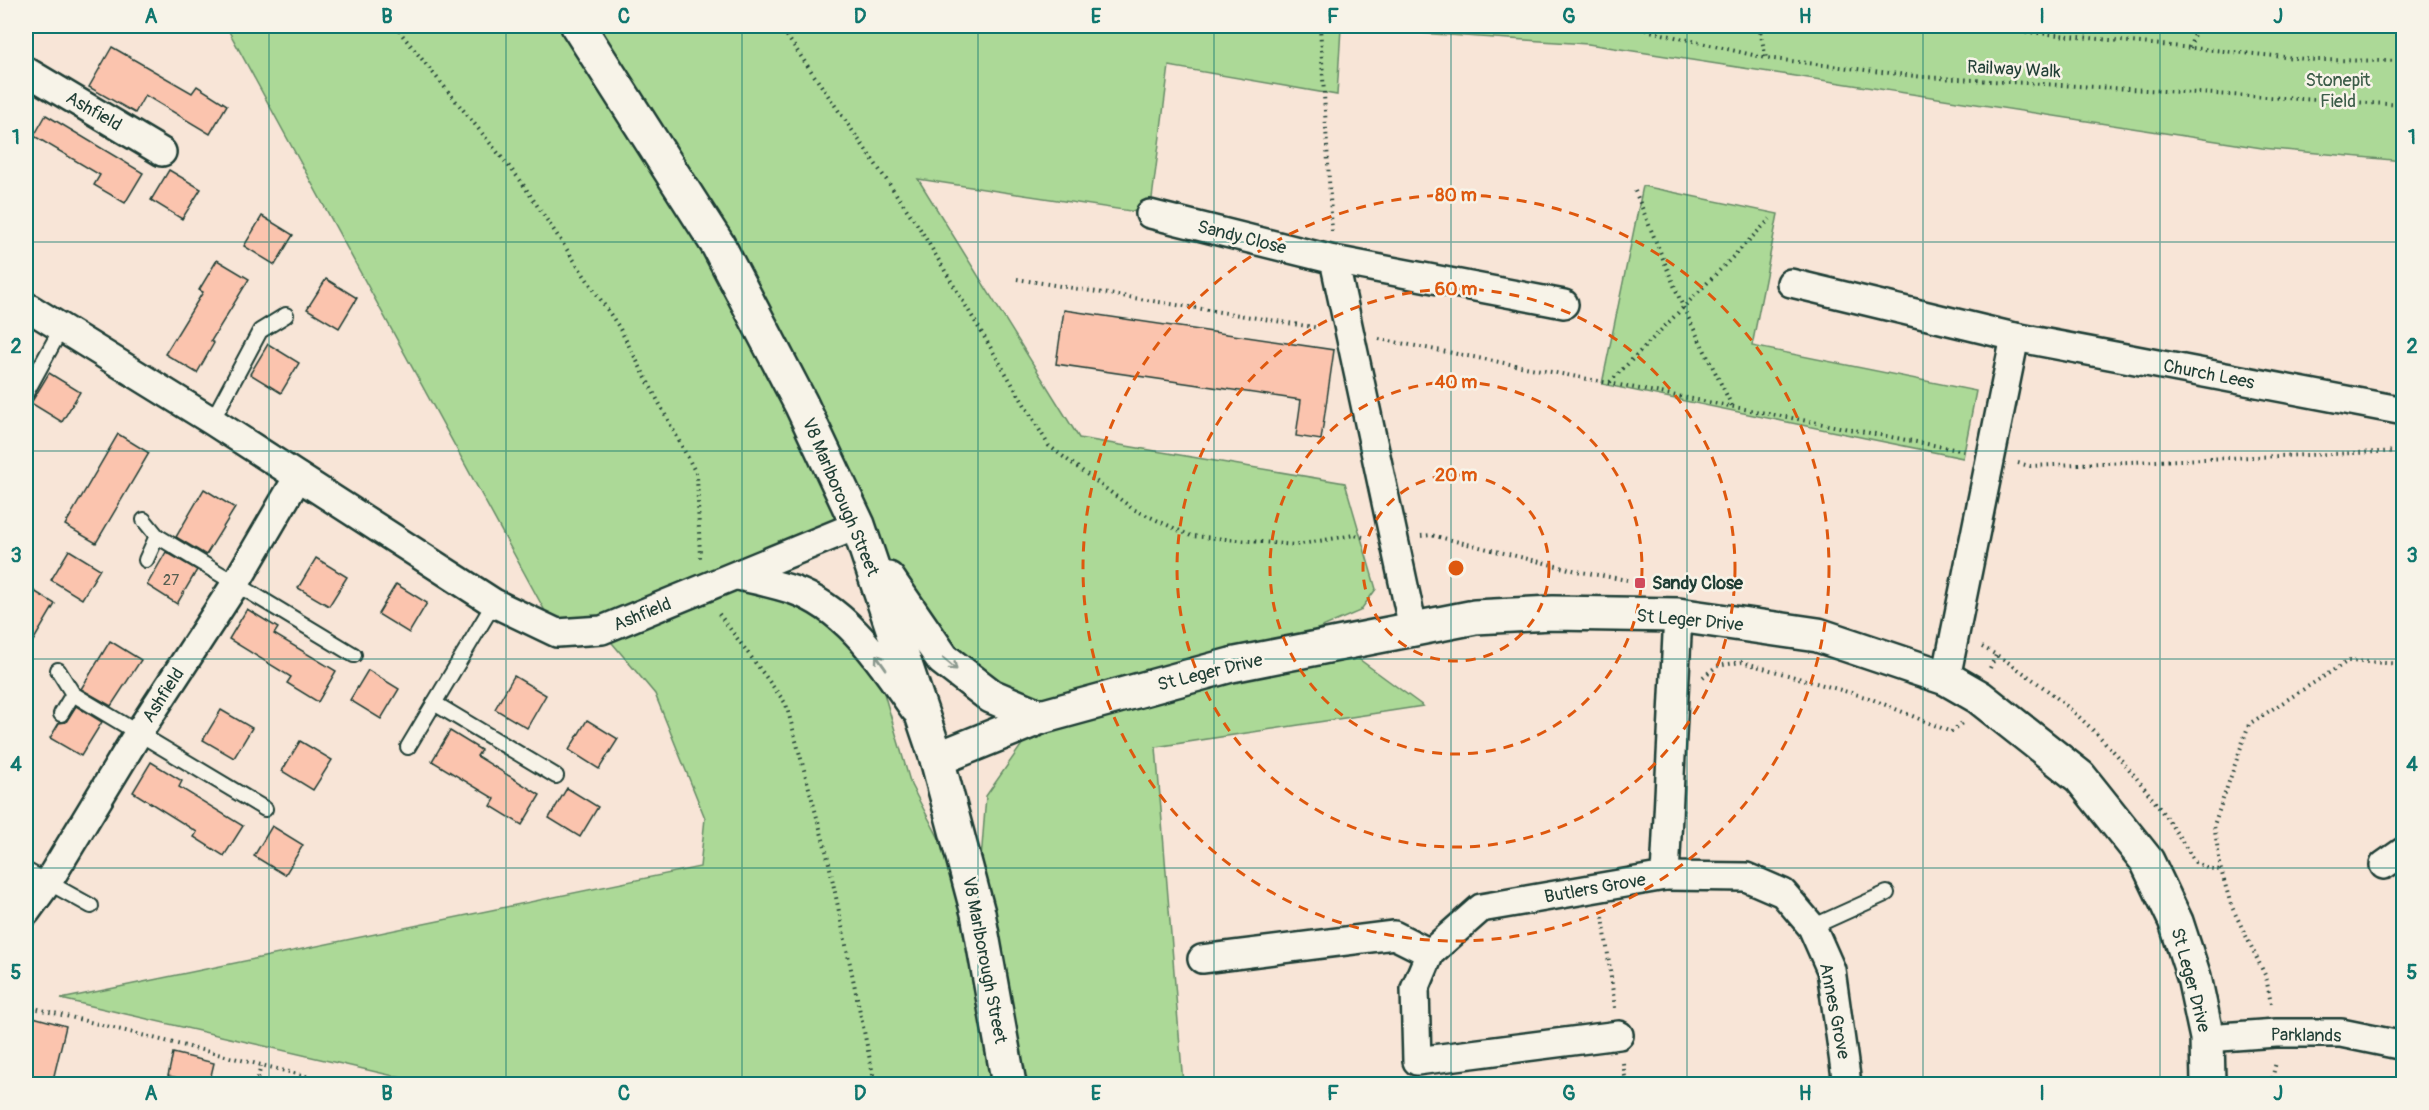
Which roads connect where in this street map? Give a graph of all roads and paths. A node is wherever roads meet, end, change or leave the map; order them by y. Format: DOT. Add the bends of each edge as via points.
graph roads {
  1 [pos="395,26"];
  2 [pos="578,26"];
  3 [pos="780,26"];
  4 [pos="1320,26"];
  5 [pos="1628,26"];
  6 [pos="1635,26"];
  7 [pos="1759,26"];
  8 [pos="1966,26"];
  9 [pos="2196,26"];
  10 [pos="2190,48"];
  11 [pos="1766,58"];
  12 [pos="2403,61"];
  13 [pos="26,71"];
  14 [pos="2403,105"];
  15 [pos="162,152"];
  16 [pos="1635,191"];
  17 [pos="1150,214"];
  18 [pos="1770,219"];
  19 [pos="1334,260"];
  20 [pos="1017,279"];
  21 [pos="1791,283"];
  22 [pos="1564,304"];
  23 [pos="26,306"];
  24 [pos="1683,307"];
  25 [pos="286,315"];
  26 [pos="61,328"];
  27 [pos="1350,334"];
  28 [pos="2015,337"];
  29 [pos="1609,382"];
  30 [pos="26,393"];
  31 [pos="1732,407"];
  32 [pos="2403,411"];
  33 [pos="212,421"];
  34 [pos="2403,451"];
  35 [pos="1991,457"];
  36 [pos="298,477"];
  37 [pos="144,520"];
  38 [pos="158,536"];
  39 [pos="862,536"];
  40 [pos="1393,542"];
  41 [pos="146,560"];
  42 [pos="738,576"];
  43 [pos="1634,581"];
  44 [pos="236,583"];
  45 [pos="702,590"];
  46 [pos="494,603"];
  47 [pos="1678,615"];
  48 [pos="1413,628"];
  49 [pos="354,655"];
  50 [pos="1996,655"];
  51 [pos="2403,664"];
  52 [pos="58,670"];
  53 [pos="1946,678"];
  54 [pos="73,694"];
  55 [pos="1978,697"];
  56 [pos="1672,701"];
  57 [pos="434,703"];
  58 [pos="61,714"];
  59 [pos="1041,717"];
  60 [pos="927,727"];
  61 [pos="140,732"];
  62 [pos="408,747"];
  63 [pos="938,759"];
  64 [pos="556,776"];
  65 [pos="265,809"];
  66 [pos="37,876"];
  67 [pos="1665,876"];
  68 [pos="1599,886"];
  69 [pos="1887,894"];
  70 [pos="91,906"];
  71 [pos="26,912"];
  72 [pos="1812,927"];
  73 [pos="1430,953"];
  74 [pos="1202,959"];
  75 [pos="26,1006"];
  76 [pos="2276,1033"];
  77 [pos="1619,1035"];
  78 [pos="2207,1038"];
  79 [pos="2403,1046"];
  80 [pos="261,1066"];
  81 [pos="1418,1073"];
  82 [pos="256,1084"];
  83 [pos="337,1084"];
  84 [pos="875,1084"];
  85 [pos="1009,1084"];
  86 [pos="1626,1084"];
  87 [pos="1847,1084"];
  88 [pos="2208,1084"];
  89 [pos="2271,1084"];
  1 -- 45 [label="path" via="520,180 619,327 697,475"];
  2 -- 39 [label="street, V8 Marlborough Street" via="718,245 801,404"];
  3 -- 40 [label="path" via="919,227 1049,446 1133,509 1191,536 1296,545 1354,535"];
  4 -- 19 [label="path"];
  5 -- 6 [label="path, Railway Walk"];
  6 -- 11 [label="path, Railway Walk"];
  7 -- 11 [label="path"];
  8 -- 10 [label="path"];
  9 -- 10 [label="path"];
  10 -- 12 [label="path" via="2316,60"];
  11 -- 14 [label="path, Railway Walk" via="1923,77"];
  13 -- 15 [label="street, Ashfield"];
  16 -- 24 [label="path"];
  17 -- 19 [label="street, Sandy Close"];
  18 -- 24 [label="path"];
  19 -- 22 [label="street, Sandy Close"];
  19 -- 27 [label="street"];
  20 -- 27 [label="path"];
  21 -- 28 [label="street, Church Lees"];
  23 -- 26 [label="street, Ashfield"];
  24 -- 29 [label="path"];
  24 -- 31 [label="path"];
  25 -- 33 [label="lane" via="260,331"];
  26 -- 30 [label="lane"];
  26 -- 33 [label="street, Ashfield"];
  27 -- 29 [label="path"];
  27 -- 40 [label="street"];
  28 -- 32 [label="street, Church Lees"];
  28 -- 35 [label="street"];
  29 -- 31 [label="path"];
  31 -- 35 [label="path"];
  33 -- 36 [label="street, Ashfield"];
  34 -- 35 [label="path" via="2030,466"];
  35 -- 53 [label="street"];
  36 -- 44 [label="street, Ashfield"];
  36 -- 46 [label="street, Ashfield"];
  37 -- 38 [label="lane"];
  38 -- 41 [label="lane"];
  38 -- 44 [label="lane"];
  39 -- 42 [label="street, Ashfield"];
  39 -- 59 [label="street, one-way" via="943,659 991,696"];
  39 -- 60 [label="street, V8 Marlborough Street"];
  40 -- 43 [label="path" via="1431,535"];
  40 -- 48 [label="street"];
  42 -- 45 [label="street, Ashfield"];
  60 -- 42 [label="street, one-way" via="871,649 834,614 794,591"];
  44 -- 49 [label="lane"];
  44 -- 61 [label="street, Ashfield"];
  45 -- 46 [label="street, Ashfield" via="602,630 557,633"];
  45 -- 84 [label="path" via="786,704 827,854"];
  46 -- 57 [label="lane"];
  47 -- 48 [label="street, St Leger Drive" via="1497,616"];
  47 -- 53 [label="street, St Leger Drive" via="1818,635"];
  47 -- 56 [label="street, Butlers Grove"];
  48 -- 59 [label="street, St Leger Drive" via="1231,665"];
  50 -- 55 [label="path"];
  51 -- 76 [label="path" via="2348,661 2248,724 2214,825 2228,896 2266,977"];
  52 -- 54 [label="lane"];
  53 -- 55 [label="street, St Leger Drive"];
  54 -- 58 [label="lane"];
  54 -- 61 [label="lane"];
  55 -- 56 [label="path" via="1961,724 1951,732 1869,698 1742,662 1717,666"];
  55 -- 78 [label="street, St Leger Drive" via="2080,777 2147,861 2176,922 2194,977"];
  56 -- 67 [label="street, Butlers Grove"];
  57 -- 62 [label="lane"];
  57 -- 64 [label="lane"];
  59 -- 63 [label="street, St Leger Drive"];
  60 -- 63 [label="street, V8 Marlborough Street"];
  61 -- 65 [label="lane"];
  61 -- 66 [label="street, Ashfield"];
  63 -- 85 [label="street, V8 Marlborough Street" via="978,913"];
  66 -- 70 [label="lane"];
  66 -- 71 [label="street, Ashfield"];
  67 -- 68 [label="street, Butlers Grove"];
  67 -- 72 [label="street, Annes Grove" via="1746,877 1783,893"];
  68 -- 73 [label="street, Butlers Grove" via="1480,908"];
  68 -- 77 [label="path"];
  69 -- 72 [label="lane"];
  72 -- 87 [label="street, Annes Grove" via="1831,970"];
  73 -- 74 [label="street" via="1394,935"];
  73 -- 81 [label="street, Butlers Grove" via="1415,989"];
  75 -- 80 [label="path"];
  76 -- 78 [label="street, Parklands"];
  76 -- 79 [label="street, Parklands" via="2341,1033"];
  76 -- 89 [label="path"];
  77 -- 81 [label="street, Butlers Grove"];
  77 -- 86 [label="path"];
  78 -- 88 [label="street, St Leger Drive"];
  80 -- 82 [label="path"];
  80 -- 83 [label="path"];
}
